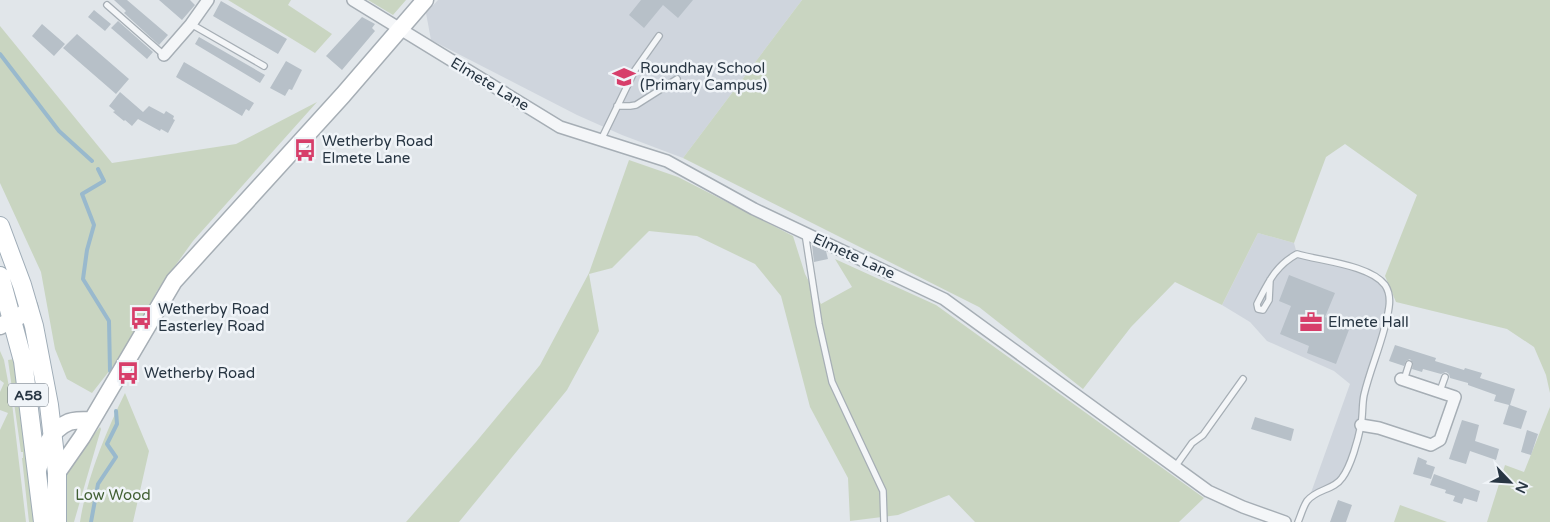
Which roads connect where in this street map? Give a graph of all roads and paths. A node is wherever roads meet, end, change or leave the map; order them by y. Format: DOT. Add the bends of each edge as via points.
graph roads {
  1 [pos="208,0"];
  2 [pos="353,0"];
  3 [pos="426,0"];
  4 [pos="107,5"];
  5 [pos="191,24"];
  6 [pos="400,30"];
  7 [pos="659,36"];
  8 [pos="164,55"];
  9 [pos="264,66"];
  10 [pos="677,79"];
  11 [pos="617,106"];
  12 [pos="600,140"];
  13 [pos="0,226"];
  14 [pos="805,233"];
  15 [pos="0,276"];
  16 [pos="1270,280"];
  17 [pos="29,307"];
  18 [pos="6,323"];
  19 [pos="36,338"];
  20 [pos="1409,364"];
  21 [pos="1445,377"];
  22 [pos="1243,379"];
  23 [pos="1403,380"];
  24 [pos="1440,391"];
  25 [pos="49,409"];
  26 [pos="92,420"];
  27 [pos="32,422"];
  28 [pos="68,422"];
  29 [pos="1361,424"];
  30 [pos="51,436"];
  31 [pos="82,437"];
  32 [pos="1175,467"];
  33 [pos="38,470"];
  34 [pos="57,473"];
  35 [pos="43,522"];
  36 [pos="57,522"];
  37 [pos="884,522"];
  38 [pos="1285,522"];
  39 [pos="1298,522"];
  1 -- 5 [label="street"];
  2 -- 6 [label="street, Elmete Lane"];
  3 -- 6 [label="street"];
  4 -- 8 [label="lane"];
  5 -- 8 [label="street"];
  5 -- 9 [label="lane"];
  6 -- 12 [label="street, Elmete Lane" via="560,127"];
  6 -- 26 [label="street" via="174,281"];
  7 -- 11 [label="lane" via="635,70"];
  10 -- 11 [label="lane" via="636,104"];
  11 -- 12 [label="lane"];
  12 -- 14 [label="street, Elmete Lane" via="667,161 754,210"];
  13 -- 17 [label="main road, A58"];
  14 -- 32 [label="street, Elmete Lane" via="944,299"];
  14 -- 37 [label="lane" via="832,382 883,491"];
  15 -- 18 [label="main road, A58"];
  16 -- 29 [label="lane" via="1284,261 1297,254 1367,272 1386,286 1390,306 1364,395"];
  17 -- 18 [label="street" via="22,315"];
  17 -- 19 [label="main road, A58"];
  18 -- 19 [label="street"];
  18 -- 27 [label="main road, A58" via="23,361"];
  19 -- 25 [label="main road, A58"];
  20 -- 23 [label="lane"];
  21 -- 24 [label="lane"];
  22 -- 32 [label="lane"];
  23 -- 24 [label="street"];
  24 -- 29 [label="street" via="1454,397 1440,440 1434,444"];
  25 -- 28 [label="street"];
  25 -- 30 [label="main road, A58"];
  26 -- 28 [label="street"];
  26 -- 31 [label="street"];
  27 -- 30 [label="street"];
  27 -- 33 [label="main road, A58"];
  28 -- 30 [label="street"];
  29 -- 39 [label="lane" via="1342,478 1315,494"];
  30 -- 31 [label="street" via="61,440"];
  30 -- 33 [label="street"];
  30 -- 34 [label="main road, A58"];
  31 -- 34 [label="street"];
  32 -- 38 [label="street, Elmete Lane" via="1208,491"];
  33 -- 35 [label="main road, A58"];
  34 -- 36 [label="main road, A58"];
}
